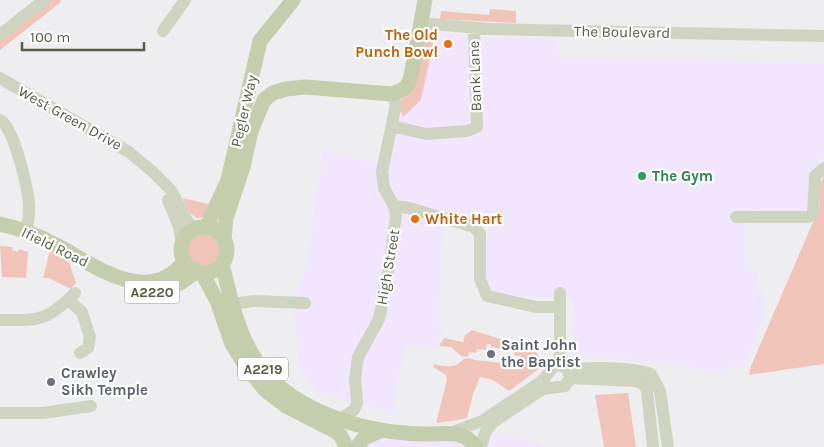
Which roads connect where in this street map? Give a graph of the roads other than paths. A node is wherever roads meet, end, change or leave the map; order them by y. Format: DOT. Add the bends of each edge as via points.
graph roads {
  1 [pos="44,0"];
  2 [pos="185,0"];
  3 [pos="292,0"];
  4 [pos="425,0"];
  5 [pos="421,24"];
  6 [pos="474,28"];
  7 [pos="163,31"];
  8 [pos="0,35"];
  9 [pos="824,36"];
  10 [pos="254,71"];
  11 [pos="0,78"];
  12 [pos="273,92"];
  13 [pos="392,94"];
  14 [pos="0,120"];
  15 [pos="392,126"];
  16 [pos="138,160"];
  17 [pos="824,168"];
  18 [pos="394,206"];
  19 [pos="736,217"];
  20 [pos="0,224"];
  21 [pos="201,228"];
  22 [pos="26,231"];
  23 [pos="224,239"];
  24 [pos="182,244"];
  25 [pos="222,264"];
  26 [pos="194,269"];
  27 [pos="560,293"];
  28 [pos="233,304"];
  29 [pos="305,304"];
  30 [pos="560,307"];
  31 [pos="0,320"];
  32 [pos="80,353"];
  33 [pos="566,370"];
  34 [pos="548,374"];
  35 [pos="555,387"];
  36 [pos="91,406"];
  37 [pos="0,413"];
  38 [pos="340,419"];
  39 [pos="382,430"];
  40 [pos="450,432"];
  41 [pos="346,447"];
  42 [pos="357,447"];
  43 [pos="476,447"];
  44 [pos="481,447"];
  45 [pos="653,447"];
  46 [pos="668,447"];
  1 -- 8 [label="street"];
  2 -- 7 [label="street"];
  3 -- 10 [label="main road, Pegler Way" via="260,41"];
  4 -- 5 [label="main road"];
  5 -- 6 [label="street, The Boulevard"];
  5 -- 13 [label="main road" via="410,82 403,91"];
  6 -- 9 [label="street, The Boulevard"];
  6 -- 15 [label="street, Bank Lane" via="477,127 468,131 426,134"];
  10 -- 12 [label="main road" via="261,84"];
  10 -- 21 [label="main road, Pegler Way" via="228,180"];
  11 -- 16 [label="street, West Green Drive" via="117,144"];
  12 -- 13 [label="main road" via="305,87"];
  12 -- 23 [label="main road, Pegler Way" via="264,100 251,131 226,218"];
  13 -- 15 [label="street, High Street" via="396,104"];
  14 -- 22 [label="street" via="5,123 25,180 29,208"];
  15 -- 18 [label="street, High Street" via="382,172 384,188"];
  16 -- 21 [label="street, West Green Drive" via="171,190 188,222"];
  16 -- 24 [label="street, West Green Drive" via="174,212"];
  17 -- 19 [label="street" via="815,176 813,214 808,217"];
  18 -- 30 [label="street" via="474,227 480,234 480,279 487,296 536,307"];
  18 -- 38 [label="street, High Street" via="394,239 379,319 358,357 357,403 354,410"];
  20 -- 22 [label="main road, Ifield Road / A2220"];
  21 -- 23 [label="main road" via="214,229"];
  21 -- 24 [label="main road" via="186,237"];
  22 -- 26 [label="main road, Ifield Road / A2220" via="108,272 131,289 160,291 172,287"];
  23 -- 25 [label="main road" via="226,255"];
  24 -- 26 [label="main road" via="182,254"];
  25 -- 26 [label="main road" via="216,269"];
  25 -- 28 [label="main road, A2219"];
  26 -- 41 [label="main road, A2219" via="217,301 232,344 259,383 286,406 336,431"];
  27 -- 30 [label="street"];
  28 -- 29 [label="street"];
  28 -- 38 [label="main road, A2219" via="253,356 274,383 294,398"];
  30 -- 33 [label="street"];
  31 -- 32 [label="street" via="45,317 72,296 82,312 90,336 88,348"];
  33 -- 34 [label="street" via="553,367"];
  33 -- 35 [label="street" via="565,386"];
  33 -- 45 [label="street" via="581,377 639,381 643,384 647,390"];
  33 -- 46 [label="street" via="598,368 651,374 660,391"];
  34 -- 35 [label="street" via="549,382"];
  34 -- 40 [label="street" via="486,418"];
  35 -- 44 [label="street" via="543,389 492,423 485,432"];
  36 -- 37 [label="street" via="43,413"];
  38 -- 39 [label="main road, A2219"];
  39 -- 40 [label="main road, A2219" via="424,434"];
  39 -- 42 [label="main road" via="364,438"];
  40 -- 43 [label="main road" via="463,436"];
}
